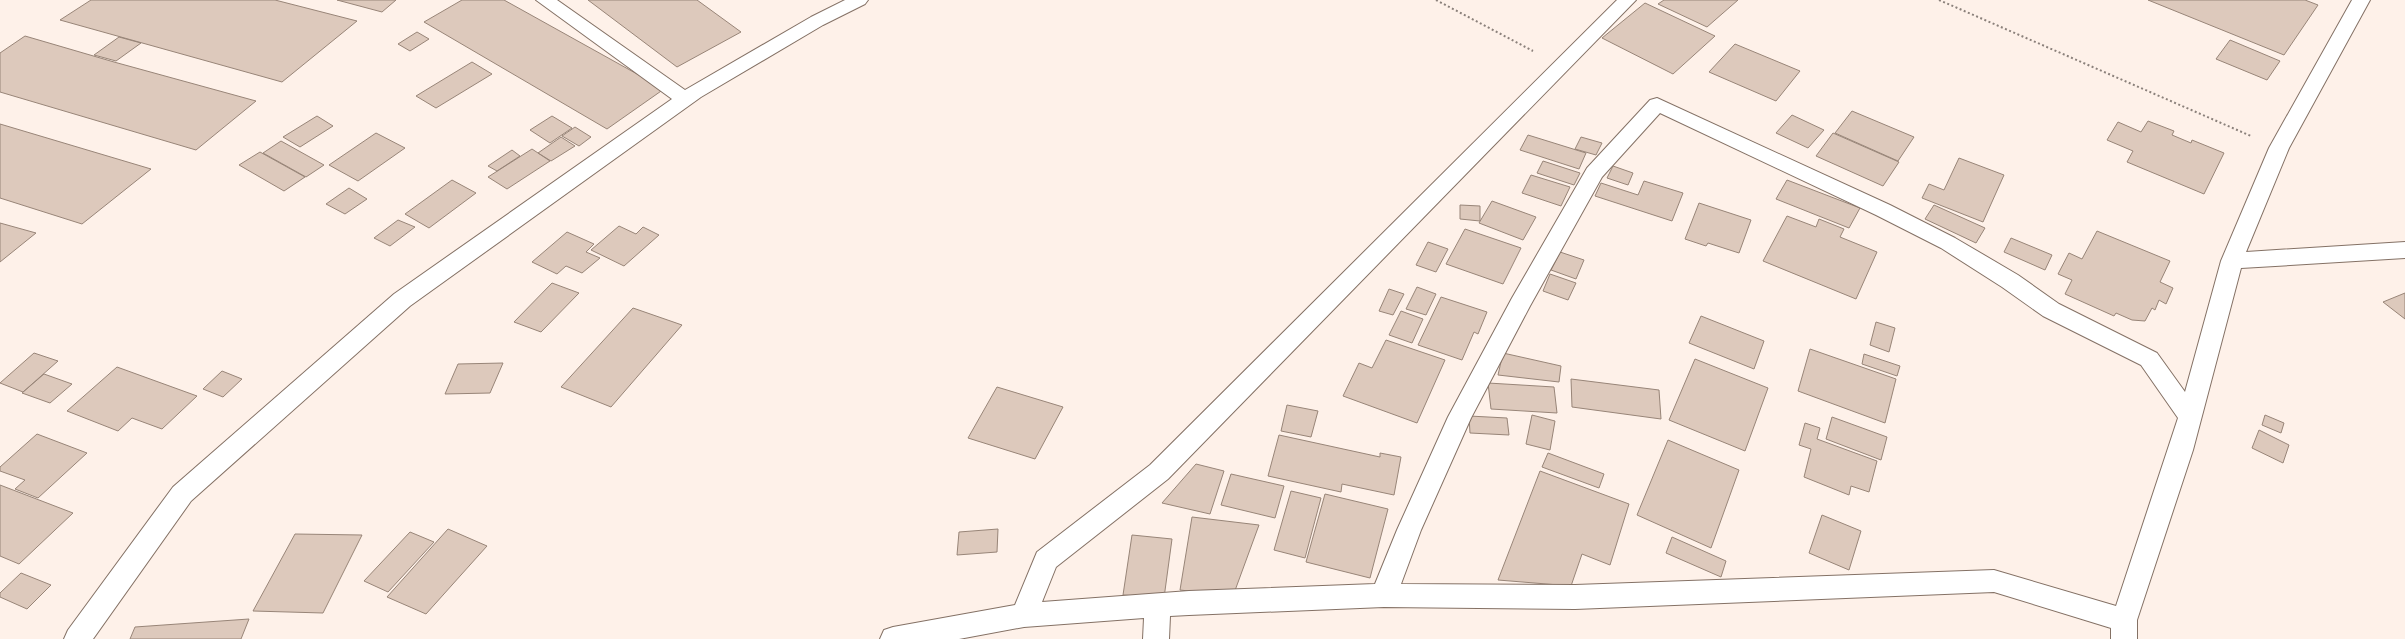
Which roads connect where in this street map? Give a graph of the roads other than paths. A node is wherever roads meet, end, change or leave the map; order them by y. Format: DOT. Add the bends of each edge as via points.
graph roads {
  1 [pos="545,0"];
  2 [pos="859,0"];
  3 [pos="1627,0"];
  4 [pos="2361,0"];
  5 [pos="685,99"];
  6 [pos="2405,250"];
  7 [pos="2232,261"];
  8 [pos="2190,416"];
  9 [pos="1384,596"];
  10 [pos="1157,606"];
  11 [pos="1024,615"];
  12 [pos="2124,629"];
  13 [pos="77,639"];
  14 [pos="893,639"];
  15 [pos="1156,639"];
  1 -- 5 [label="street"];
  2 -- 5 [label="street" via="817,21"];
  3 -- 11 [label="street" via="1159,472 1046,560"];
  4 -- 7 [label="street" via="2279,148"];
  5 -- 13 [label="street" via="402,300 182,494"];
  6 -- 7 [label="street"];
  7 -- 8 [label="street"];
  8 -- 9 [label="street" via="2149,359 2051,310 1948,243 1884,210 1657,104 1594,173 1520,304 1460,417 1409,530"];
  8 -- 12 [label="street"];
  9 -- 10 [label="street"];
  9 -- 12 [label="street" via="1576,596 1994,581"];
  10 -- 11 [label="street"];
  10 -- 15 [label="street"];
  11 -- 14 [label="street"];
}
